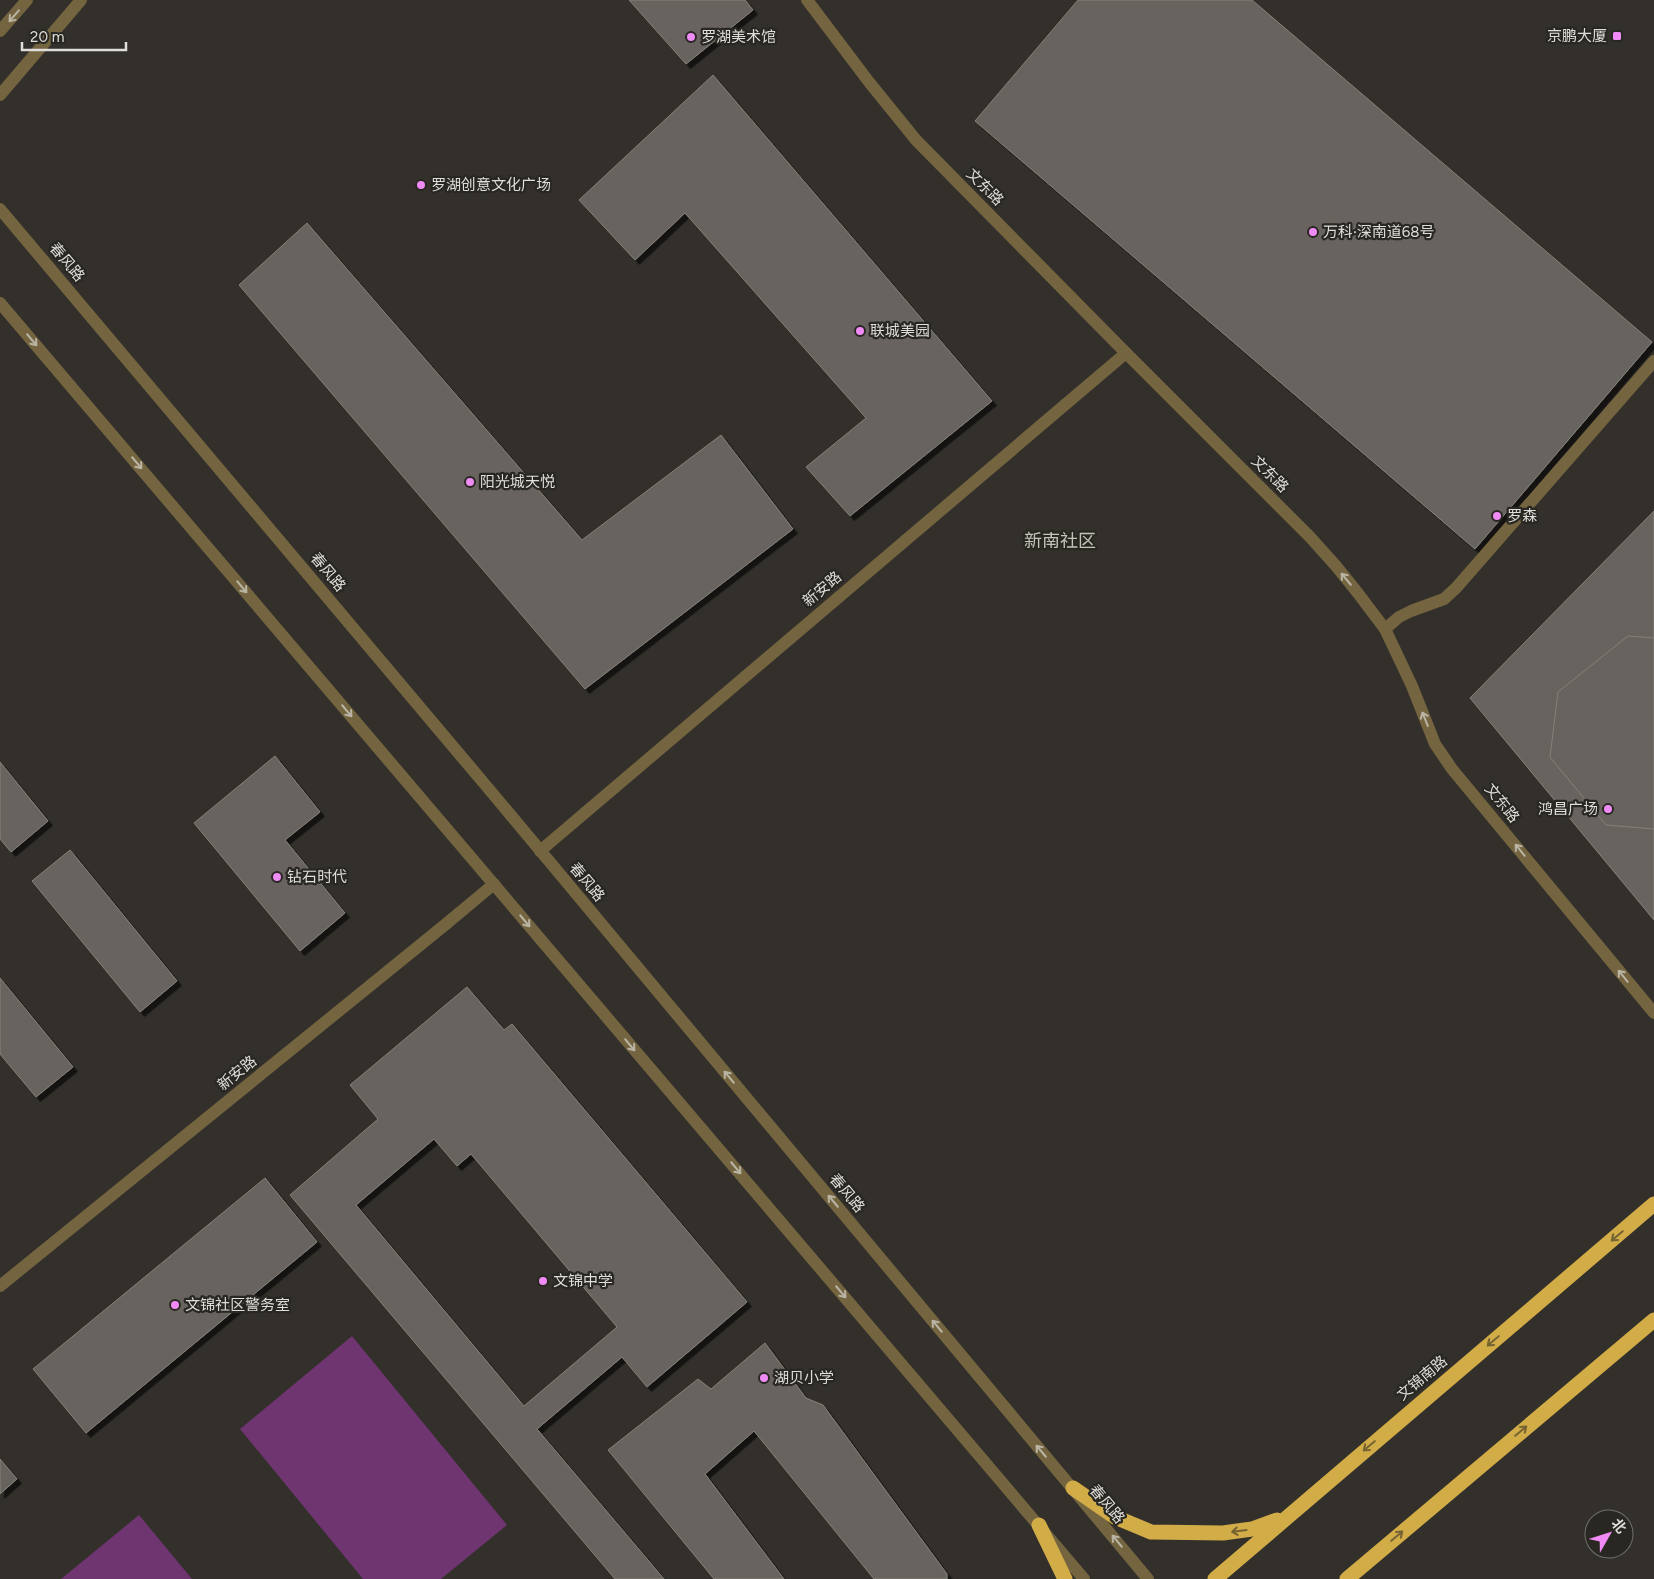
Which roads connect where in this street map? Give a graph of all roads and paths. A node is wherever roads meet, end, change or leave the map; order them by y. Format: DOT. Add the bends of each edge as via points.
graph roads {
  1 [pos="27,0"];
  2 [pos="81,0"];
  3 [pos="808,0"];
  4 [pos="0,31"];
  5 [pos="0,95"];
  6 [pos="0,208"];
  7 [pos="0,302"];
  8 [pos="1126,353"];
  9 [pos="1654,361"];
  10 [pos="1385,629"];
  11 [pos="540,851"];
  12 [pos="494,884"];
  13 [pos="1654,1013"];
  14 [pos="1654,1204"];
  15 [pos="0,1286"];
  16 [pos="1654,1320"];
  17 [pos="1072,1488"];
  18 [pos="1286,1517"];
  19 [pos="1039,1525"];
  20 [pos="1376,1554"];
  21 [pos="1064,1579"];
  22 [pos="1084,1579"];
  23 [pos="1148,1579"];
  24 [pos="1215,1579"];
  25 [pos="1347,1579"];
  26 [pos="1359,1579"];
  1 -- 4 [label="street, one-way"];
  2 -- 5 [label="street"];
  3 -- 8 [label="street, 文东路" via="916,140"];
  6 -- 11 [label="street, 春风路"];
  7 -- 12 [label="street, one-way"];
  10 -- 8 [label="street, 文东路, one-way" via="1310,537"];
  8 -- 11 [label="street, 新安路"];
  9 -- 10 [label="street" via="1456,588 1444,598 1399,617"];
  13 -- 10 [label="street, 文东路, one-way" via="1452,769 1435,744"];
  17 -- 11 [label="street, 春风路, one-way"];
  12 -- 15 [label="street, 新安路"];
  12 -- 19 [label="street, one-way"];
  14 -- 18 [label="highway, 文锦南路, one-way"];
  20 -- 16 [label="highway, one-way"];
  18 -- 17 [label="highway, one-way" via="1252,1529 1223,1533 1151,1532 1115,1517"];
  23 -- 17 [label="street, 春风路, one-way"];
  18 -- 24 [label="highway, 文锦南路"];
  19 -- 21 [label="highway"];
  19 -- 22 [label="street"];
  20 -- 25 [label="highway"];
  20 -- 26 [label="highway"];
}
